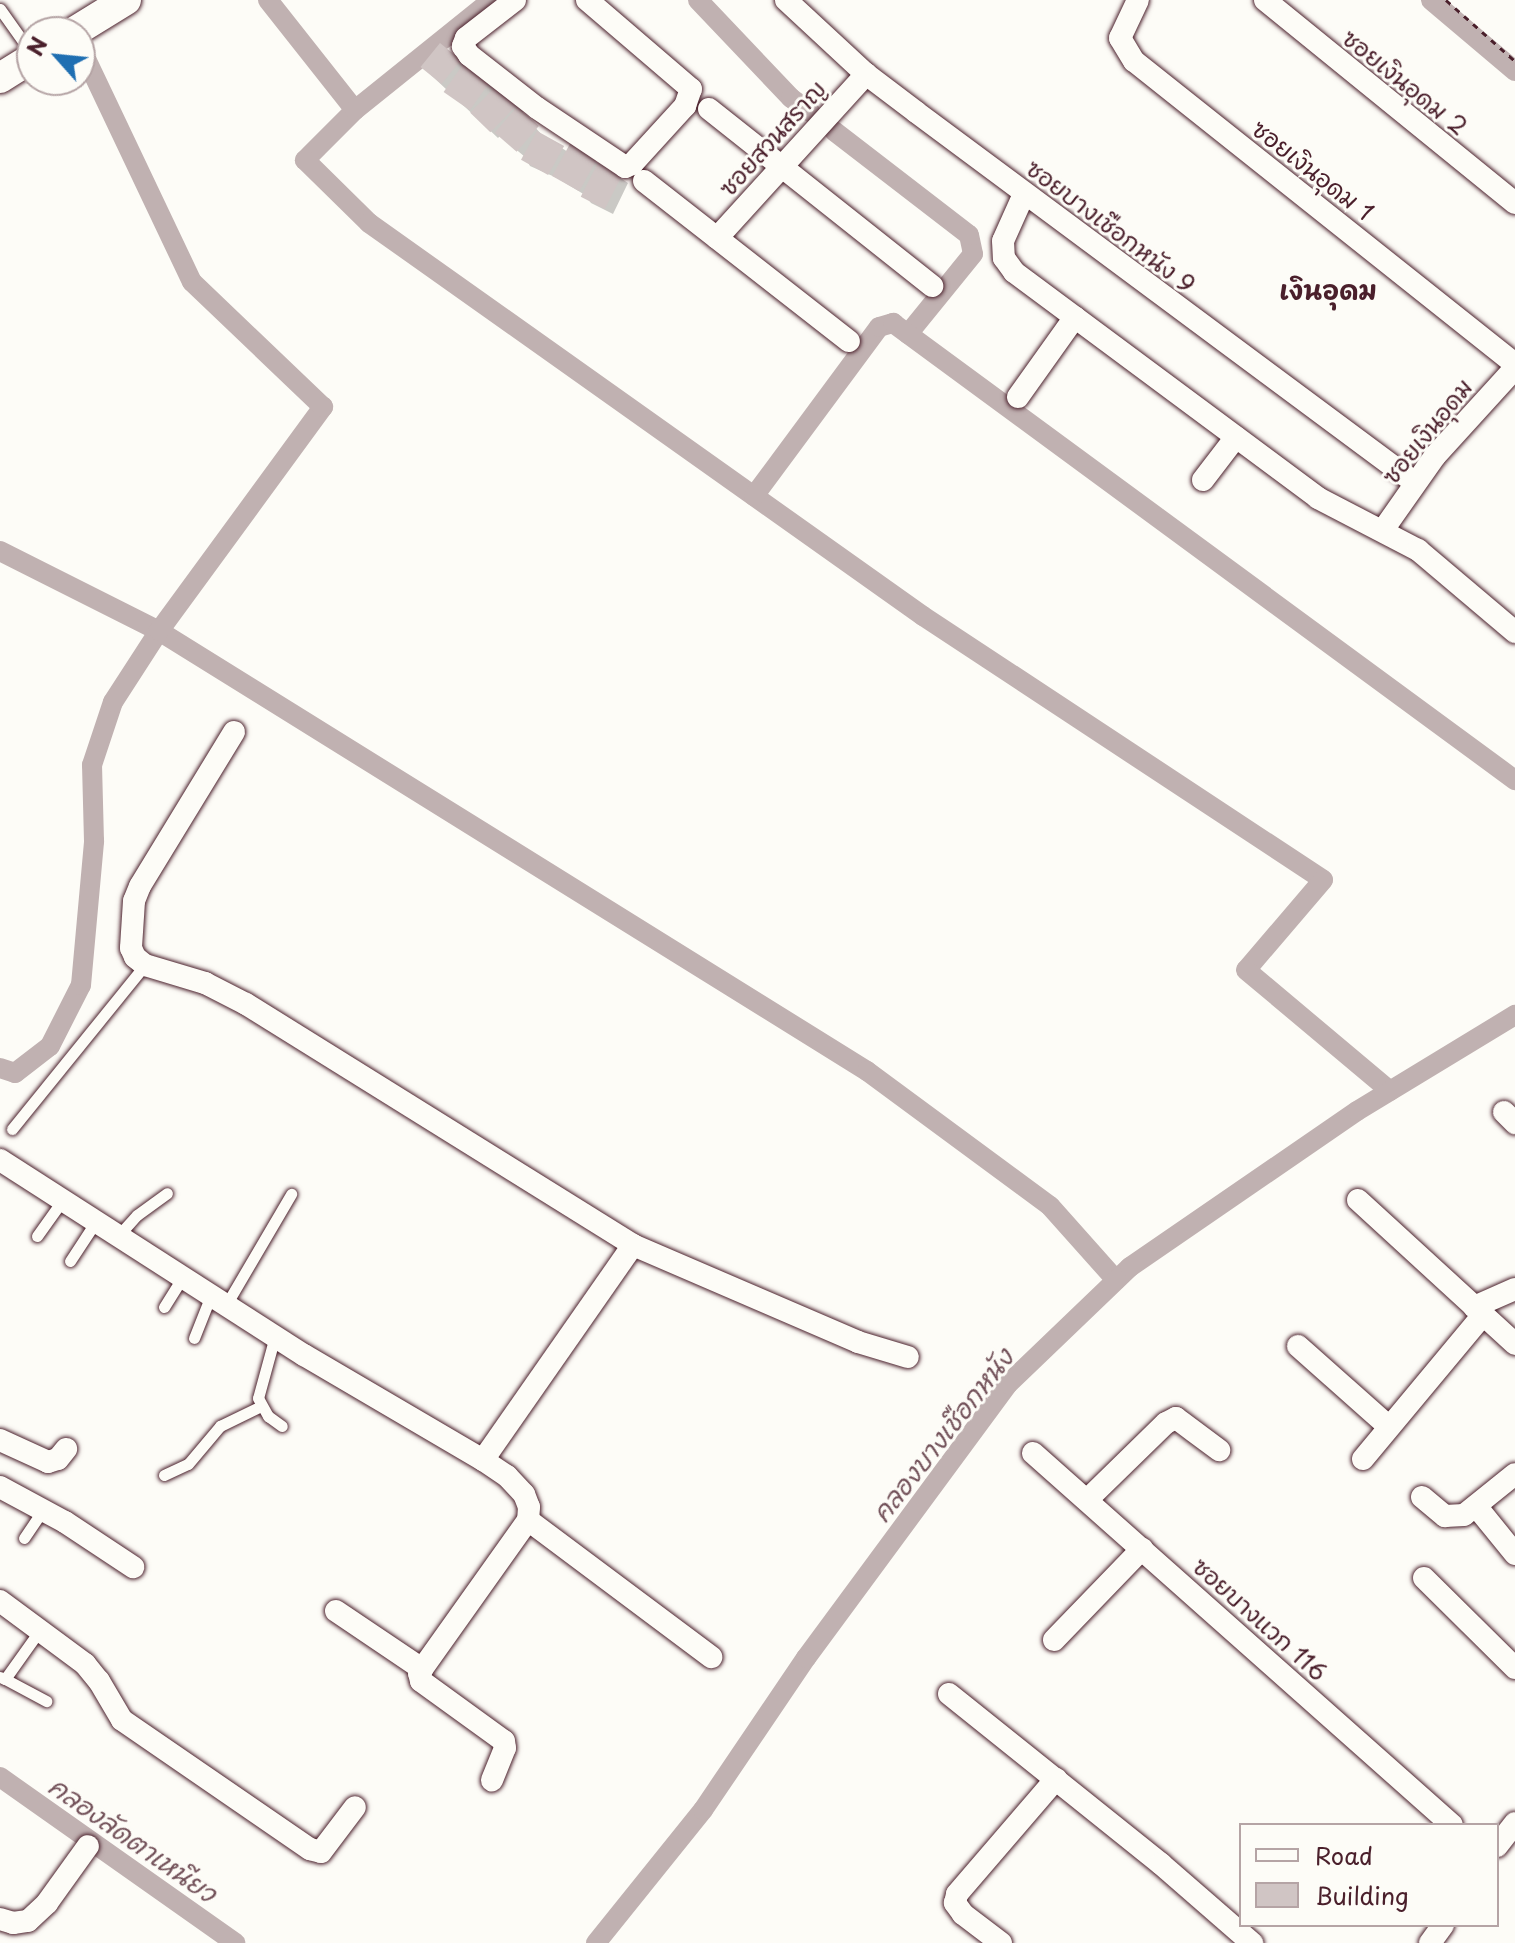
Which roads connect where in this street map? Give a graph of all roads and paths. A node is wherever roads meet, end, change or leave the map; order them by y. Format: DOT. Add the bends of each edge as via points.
graph roads {
  1 [pos="126,0"];
  2 [pos="515,0"];
  3 [pos="587,0"];
  4 [pos="786,0"];
  5 [pos="1138,0"];
  6 [pos="1265,0"];
  7 [pos="1446,0"];
  8 [pos="0,9"];
  9 [pos="96,18"];
  10 [pos="16,32"];
  11 [pos="1515,61"];
  12 [pos="866,74"];
  13 [pos="709,109"];
  14 [pos="780,168"];
  15 [pos="644,181"];
  16 [pos="1024,194"];
  17 [pos="1515,203"];
  18 [pos="717,238"];
  19 [pos="932,286"];
  20 [pos="1075,317"];
  21 [pos="849,341"];
  22 [pos="1515,366"];
  23 [pos="1018,397"];
  24 [pos="1236,437"];
  25 [pos="1203,480"];
  26 [pos="1414,482"];
  27 [pos="1383,530"];
  28 [pos="1515,632"];
  29 [pos="234,732"];
  30 [pos="145,965"];
  31 [pos="12,1129"];
  32 [pos="0,1160"];
  33 [pos="167,1193"];
  34 [pos="291,1194"];
  35 [pos="1358,1200"];
  36 [pos="62,1201"];
  37 [pos="95,1223"];
  38 [pos="37,1236"];
  39 [pos="117,1237"];
  40 [pos="633,1245"];
  41 [pos="70,1261"];
  42 [pos="183,1277"];
  43 [pos="1515,1289"];
  44 [pos="218,1300"];
  45 [pos="164,1307"];
  46 [pos="1479,1311"];
  47 [pos="275,1336"];
  48 [pos="194,1338"];
  49 [pos="1515,1344"];
  50 [pos="1298,1346"];
  51 [pos="908,1357"];
  52 [pos="261,1406"];
  53 [pos="282,1426"];
  54 [pos="1388,1426"];
  55 [pos="0,1440"];
  56 [pos="66,1449"];
  57 [pos="1219,1450"];
  58 [pos="1033,1453"];
  59 [pos="1363,1459"];
  60 [pos="483,1460"];
  61 [pos="1515,1474"];
  62 [pos="164,1475"];
  63 [pos="0,1487"];
  64 [pos="1422,1497"];
  65 [pos="1087,1500"];
  66 [pos="1476,1506"];
  67 [pos="43,1510"];
  68 [pos="528,1520"];
  69 [pos="24,1538"];
  70 [pos="1142,1549"];
  71 [pos="1515,1554"];
  72 [pos="133,1567"];
  73 [pos="1424,1578"];
  74 [pos="0,1601"];
  75 [pos="336,1611"];
  76 [pos="40,1630"];
  77 [pos="1054,1640"];
  78 [pos="711,1657"];
  79 [pos="1515,1668"];
  80 [pos="422,1669"];
  81 [pos="2,1678"];
  82 [pos="949,1694"];
  83 [pos="46,1701"];
  84 [pos="1056,1779"];
  85 [pos="492,1780"];
  86 [pos="355,1807"];
  87 [pos="1450,1823"];
  88 [pos="1515,1823"];
  89 [pos="1499,1843"];
  90 [pos="88,1846"];
  91 [pos="0,1919"];
  92 [pos="1001,1943"];
  93 [pos="1252,1943"];
  1 -- 9 [label="street"];
  2 -- 3 [label="street" via="463,46 537,108 625,167 685,106 691,89"];
  4 -- 12 [label="street, ซอยบางเชือกหนัง 9"];
  5 -- 22 [label="street, ซอยเงินอุดม 1" via="1120,38 1134,61"];
  6 -- 17 [label="street, ซอยเงินอุดม 2"];
  7 -- 11 [label="path"];
  8 -- 10 [label="lane"];
  12 -- 14 [label="street, ซอยสวนสราญ"];
  12 -- 16 [label="street, ซอยบางเชือกหนัง 9"];
  13 -- 14 [label="street"];
  14 -- 18 [label="street, ซอยสวนสราญ"];
  14 -- 19 [label="street"];
  15 -- 18 [label="street"];
  16 -- 20 [label="street" via="1003,241 1004,258 1014,272"];
  16 -- 26 [label="street, ซอยบางเชือกหนัง 9"];
  18 -- 21 [label="street"];
  20 -- 23 [label="street"];
  20 -- 24 [label="street"];
  22 -- 26 [label="street, ซอยเงินอุดม"];
  24 -- 25 [label="street"];
  24 -- 27 [label="street" via="1318,498"];
  26 -- 27 [label="street, ซอยเงินอุดม"];
  27 -- 28 [label="street" via="1418,550"];
  29 -- 30 [label="street" via="134,901 131,948"];
  30 -- 31 [label="lane"];
  30 -- 40 [label="street" via="191,977 246,1004"];
  32 -- 36 [label="street"];
  33 -- 39 [label="lane"];
  34 -- 44 [label="lane"];
  35 -- 46 [label="street"];
  36 -- 37 [label="street"];
  36 -- 38 [label="lane"];
  37 -- 39 [label="street"];
  37 -- 41 [label="lane"];
  39 -- 42 [label="street"];
  40 -- 51 [label="street" via="858,1342"];
  40 -- 60 [label="street"];
  42 -- 44 [label="street"];
  42 -- 45 [label="lane"];
  43 -- 46 [label="street"];
  44 -- 47 [label="street"];
  44 -- 48 [label="lane"];
  46 -- 49 [label="street"];
  46 -- 54 [label="street"];
  47 -- 52 [label="lane" via="260,1382"];
  47 -- 60 [label="street"];
  50 -- 54 [label="street"];
  52 -- 53 [label="lane"];
  52 -- 62 [label="lane" via="220,1426 188,1464"];
  54 -- 59 [label="street"];
  55 -- 56 [label="street" via="48,1462"];
  57 -- 65 [label="street" via="1176,1418"];
  58 -- 65 [label="street, ซอยบางแวก 116"];
  60 -- 68 [label="street" via="524,1494"];
  61 -- 66 [label="street"];
  63 -- 67 [label="street"];
  64 -- 66 [label="street" via="1445,1516 1464,1515"];
  65 -- 70 [label="street, ซอยบางแวก 116"];
  66 -- 71 [label="street"];
  67 -- 69 [label="lane"];
  67 -- 72 [label="street"];
  68 -- 78 [label="street"];
  68 -- 80 [label="street"];
  70 -- 77 [label="street"];
  70 -- 87 [label="street, ซอยบางแวก 116"];
  73 -- 79 [label="street"];
  74 -- 76 [label="street"];
  75 -- 80 [label="street"];
  76 -- 81 [label="lane"];
  76 -- 86 [label="street" via="85,1664 122,1720 310,1849 321,1852"];
  80 -- 85 [label="street" via="421,1681 504,1741"];
  81 -- 83 [label="lane"];
  82 -- 84 [label="street"];
  84 -- 92 [label="street" via="957,1894 955,1903 963,1914"];
  84 -- 93 [label="street"];
  88 -- 89 [label="street"];
  90 -- 91 [label="street" via="28,1921"];
}
